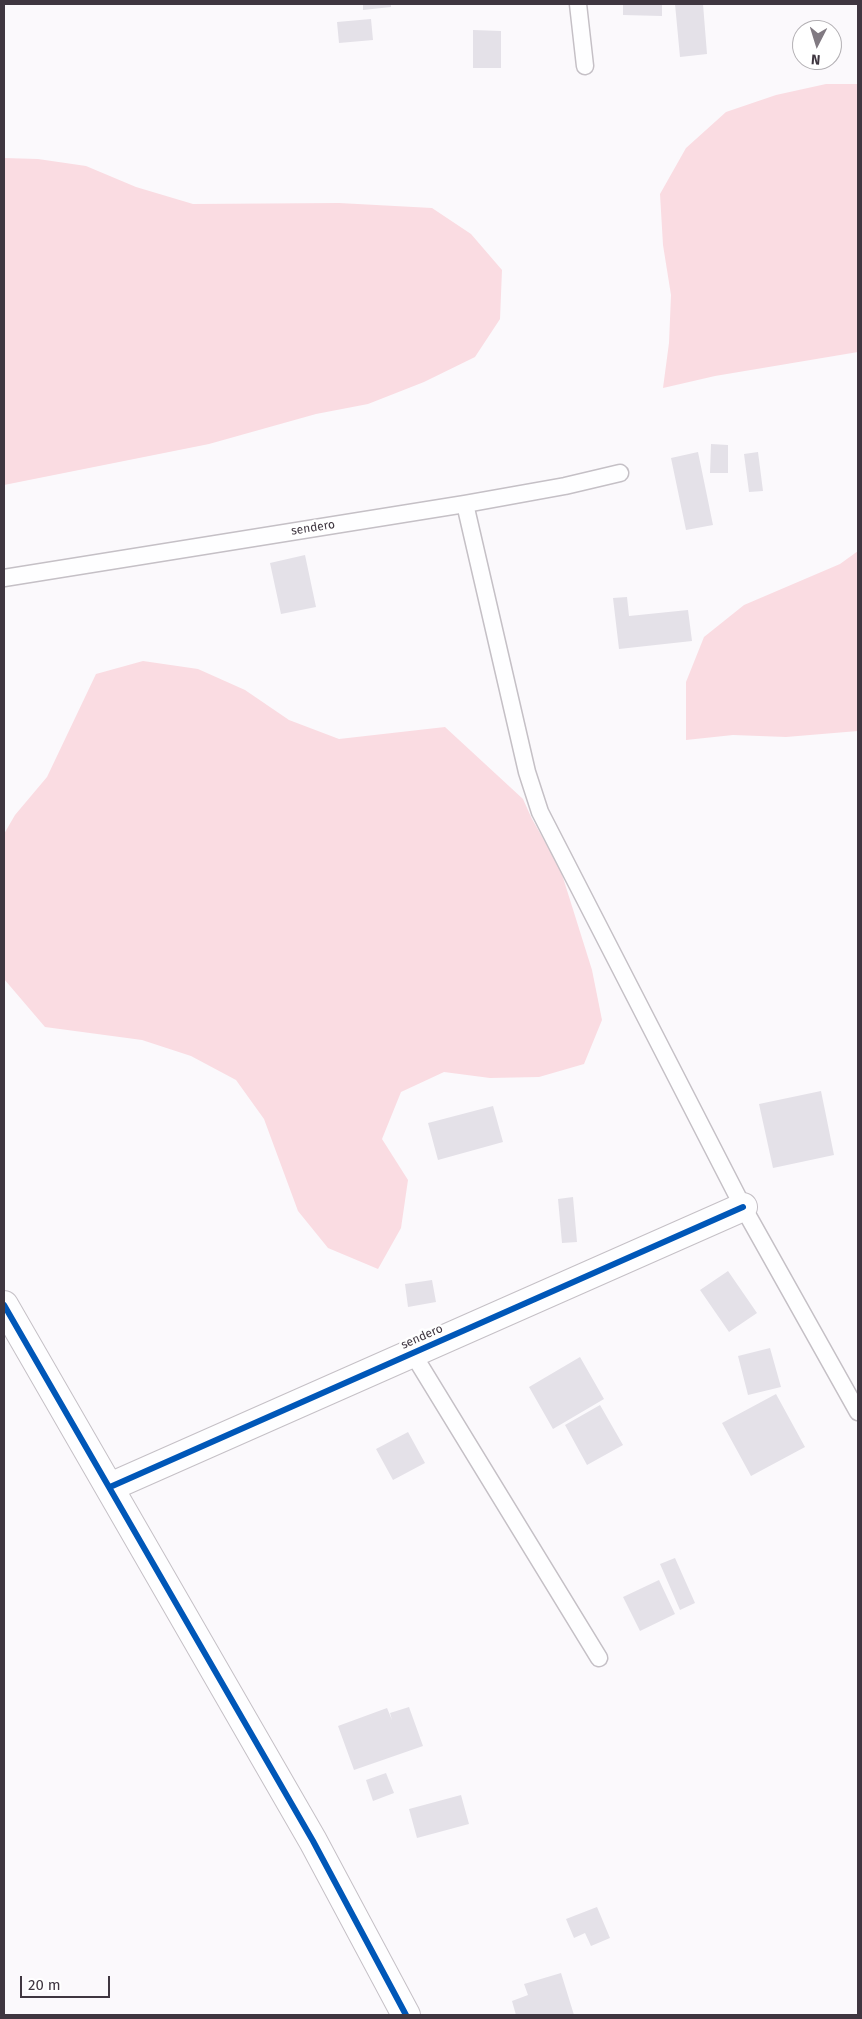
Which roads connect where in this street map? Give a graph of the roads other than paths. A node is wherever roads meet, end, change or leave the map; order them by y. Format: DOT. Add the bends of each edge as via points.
graph roads {
  1 [pos="578,4"];
  2 [pos="585,66"];
  3 [pos="620,473"];
  4 [pos="465,504"];
  5 [pos="4,578"];
  6 [pos="743,1207"];
  7 [pos="4,1305"];
  8 [pos="413,1354"];
  9 [pos="858,1412"];
  10 [pos="110,1487"];
  11 [pos="600,1658"];
  12 [pos="406,2015"];
  1 -- 2 [label="lane"];
  3 -- 4 [label="lane, sendero"];
  4 -- 5 [label="lane, sendero"];
  4 -- 6 [label="lane" via="527,772 540,812"];
  6 -- 8 [label="street, sendero"];
  6 -- 9 [label="lane"];
  7 -- 10 [label="street"];
  8 -- 10 [label="street, sendero"];
  8 -- 11 [label="lane"];
  10 -- 12 [label="street" via="312,1841"];
}
